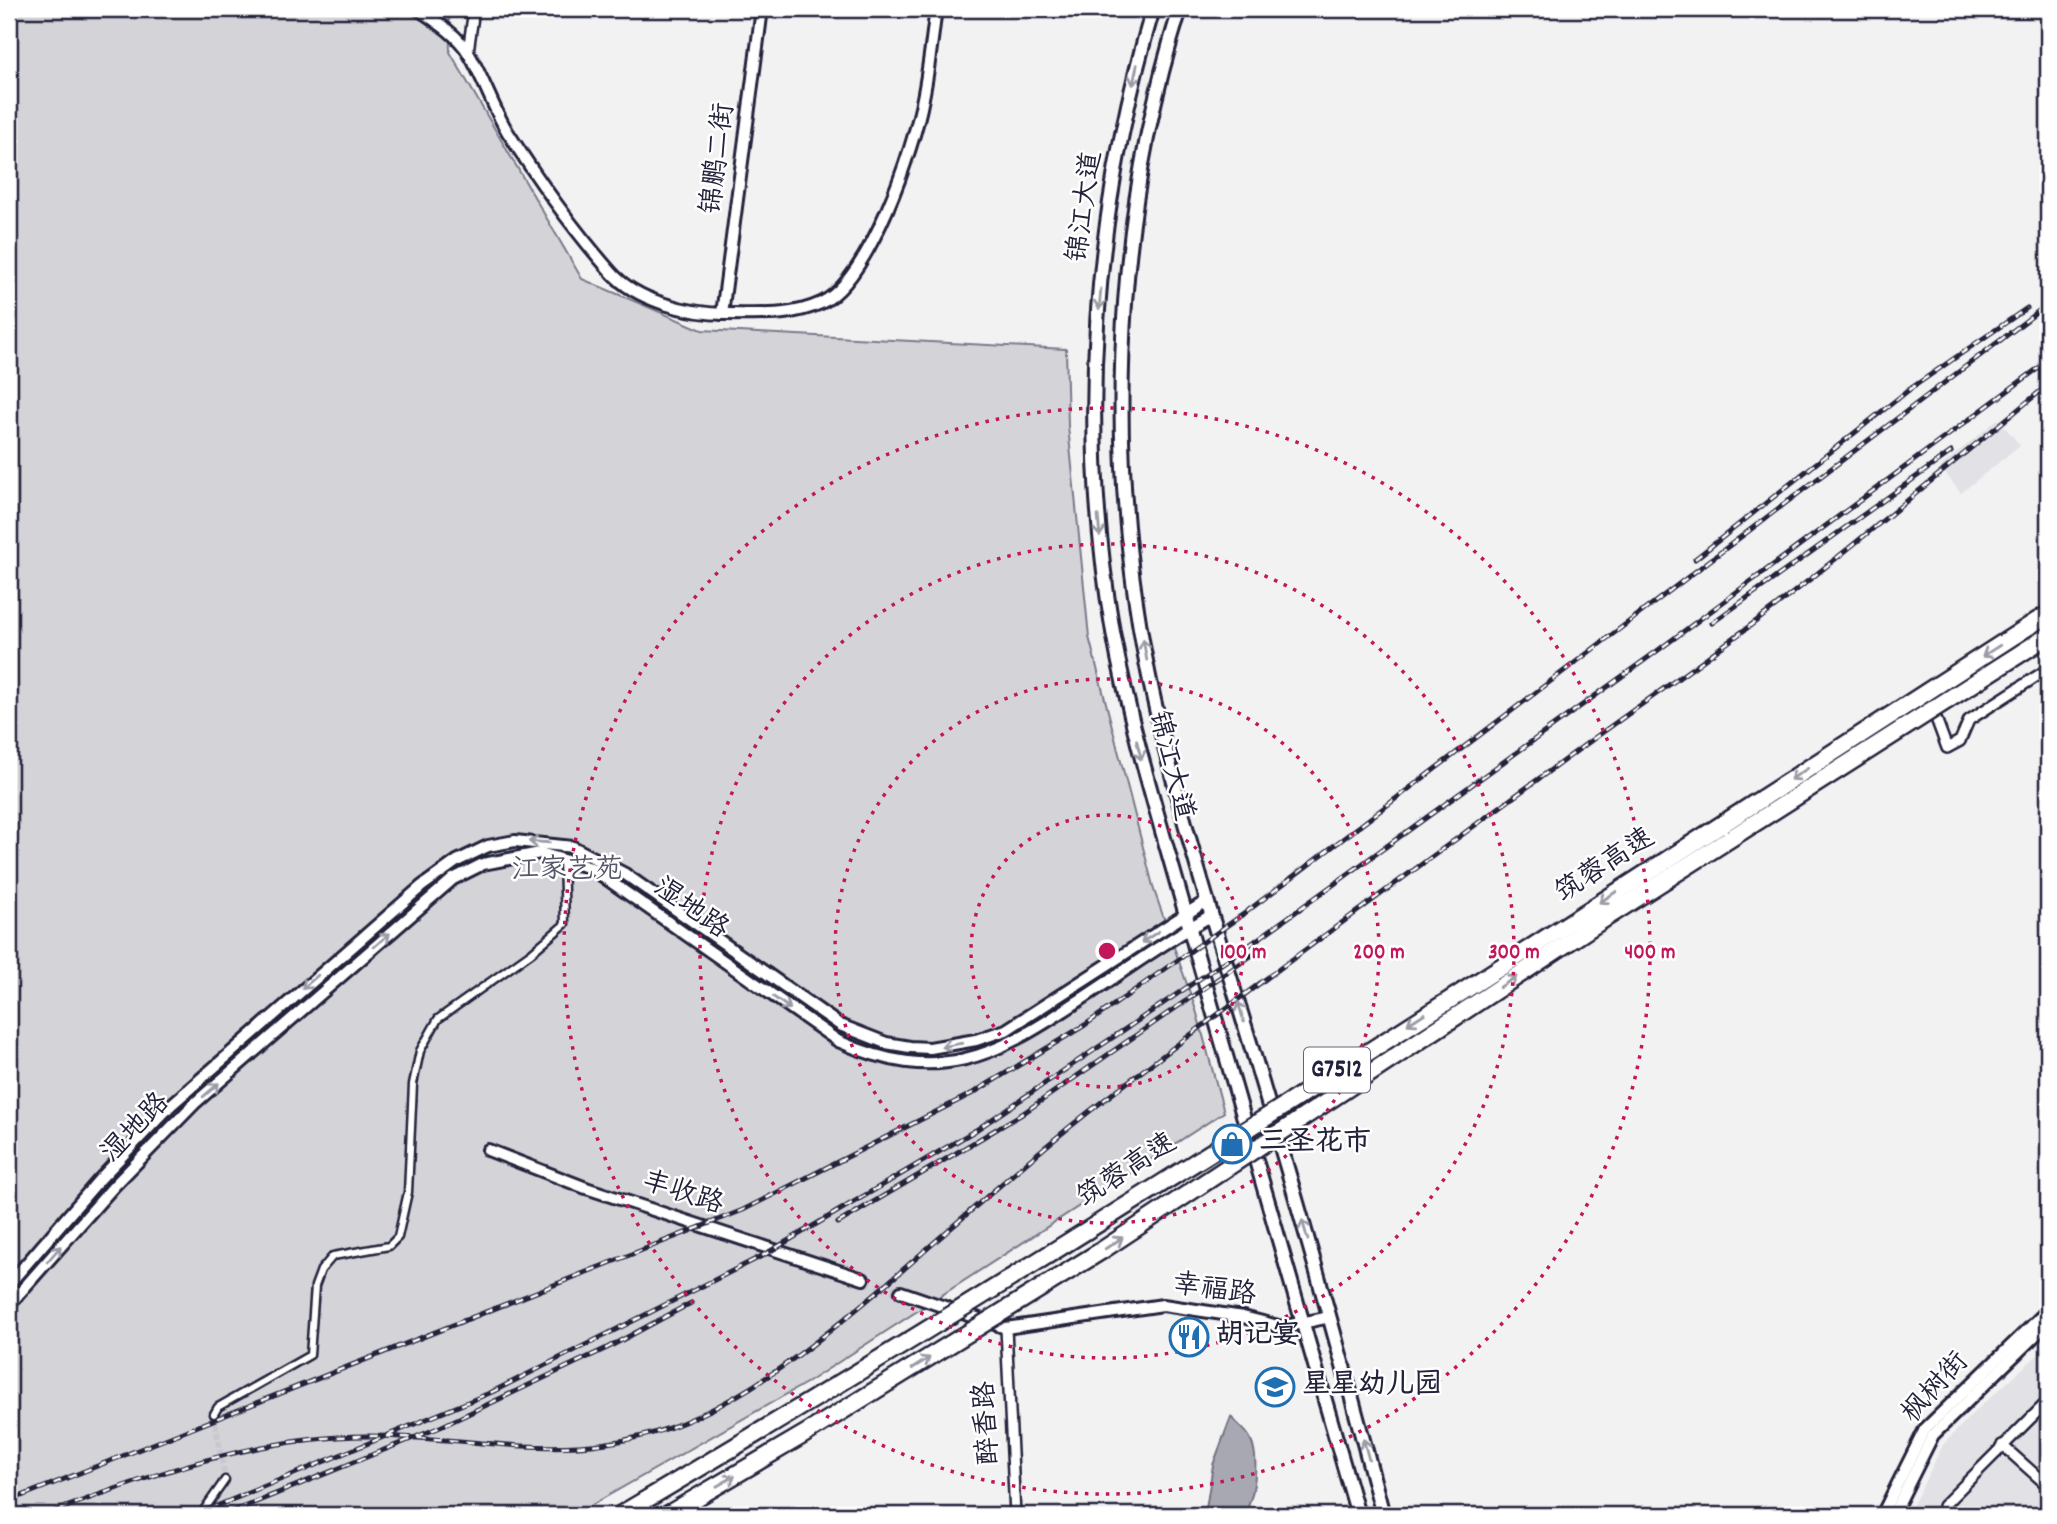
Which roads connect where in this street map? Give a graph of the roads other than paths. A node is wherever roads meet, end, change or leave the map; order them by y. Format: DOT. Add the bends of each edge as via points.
graph roads {
  1 [pos="418,9"];
  2 [pos="474,9"];
  3 [pos="762,9"];
  4 [pos="936,9"];
  5 [pos="1153,9"];
  6 [pos="1180,9"];
  7 [pos="468,52"];
  8 [pos="722,314"];
  9 [pos="2048,614"];
  10 [pos="2048,636"];
  11 [pos="2048,669"];
  12 [pos="1925,687"];
  13 [pos="566,846"];
  14 [pos="564,859"];
  15 [pos="1208,901"];
  16 [pos="1185,914"];
  17 [pos="1212,915"];
  18 [pos="1190,927"];
  19 [pos="764,973"];
  20 [pos="756,985"];
  21 [pos="488,1150"];
  22 [pos="863,1279"];
  23 [pos="9,1284"];
  24 [pos="901,1292"];
  25 [pos="9,1306"];
  26 [pos="2048,1310"];
  27 [pos="1330,1317"];
  28 [pos="1303,1322"];
  29 [pos="2048,1323"];
  30 [pos="1006,1328"];
  31 [pos="2048,1401"];
  32 [pos="214,1414"];
  33 [pos="2002,1445"];
  34 [pos="225,1480"];
  35 [pos="2048,1486"];
  36 [pos="204,1515"];
  37 [pos="620,1515"];
  38 [pos="667,1515"];
  39 [pos="1015,1515"];
  40 [pos="1358,1515"];
  41 [pos="1383,1515"];
  42 [pos="1882,1515"];
  43 [pos="1893,1515"];
  44 [pos="1953,1515"];
  1 -- 7 [label="street"];
  2 -- 7 [label="street"];
  3 -- 8 [label="street, 锦鹏二街"];
  4 -- 8 [label="street" via="923,100 905,163 880,226 854,272 824,302 788,314"];
  5 -- 16 [label="main road, 锦江大道, one-way" via="1119,150 1109,218 1094,369 1094,461 1115,642"];
  15 -- 6 [label="main road, 锦江大道, one-way" via="1153,699 1137,605 1121,440 1121,372 1139,177"];
  7 -- 8 [label="street" via="505,127 545,191 613,275 660,305"];
  9 -- 37 [label="highway, 筑蓉高速 / G7512, one-way, bridge" via="1083,1232 814,1401"];
  38 -- 10 [label="highway, 筑蓉高速 / G7512, one-way, bridge" via="1101,1251 1593,926"];
  11 -- 12 [label="street" via="1969,720 1960,741 1947,748"];
  13 -- 14 [label="street"];
  13 -- 19 [label="street, 湿地路" via="596,856 625,874"];
  13 -- 23 [label="street, 湿地路, one-way" via="515,841 488,846 422,886 172,1105"];
  14 -- 20 [label="street, 湿地路" via="591,868"];
  25 -- 14 [label="street, 湿地路, one-way" via="114,1186 195,1103 453,878 483,863 513,856 540,853"];
  14 -- 32 [label="street" via="565,924 438,1019 420,1051 413,1084 408,1192 398,1237 389,1246 333,1256 321,1269 315,1286 310,1355 218,1406"];
  15 -- 16 [label="street, 湿地路"];
  15 -- 17 [label="main road, 锦江大道"];
  16 -- 18 [label="main road, 锦江大道"];
  16 -- 19 [label="street, 湿地路, one-way" via="1006,1030 930,1048 859,1034"];
  17 -- 18 [label="street, 湿地路"];
  27 -- 17 [label="main road, 锦江大道, one-way"];
  20 -- 18 [label="street, 湿地路, one-way" via="818,1029 859,1050 899,1061 954,1062 1020,1040"];
  18 -- 28 [label="main road, 锦江大道"];
  19 -- 20 [label="street"];
  21 -- 22 [label="street, 丰收路" via="586,1188"];
  24 -- 30 [label="street"];
  26 -- 42 [label="street, 枫树街" via="1924,1429"];
  27 -- 28 [label="street, 幸福路"];
  41 -- 27 [label="main road, 锦江大道, one-way"];
  28 -- 30 [label="street, 幸福路" via="1282,1327 1163,1305"];
  28 -- 40 [label="main road, 锦江大道"];
  29 -- 43 [label="street, 枫树街" via="1933,1435"];
  30 -- 39 [label="street, 醉香路"];
  31 -- 33 [label="street"];
  33 -- 35 [label="street"];
  33 -- 44 [label="street" via="1943,1506"];
  34 -- 36 [label="street"];
}
